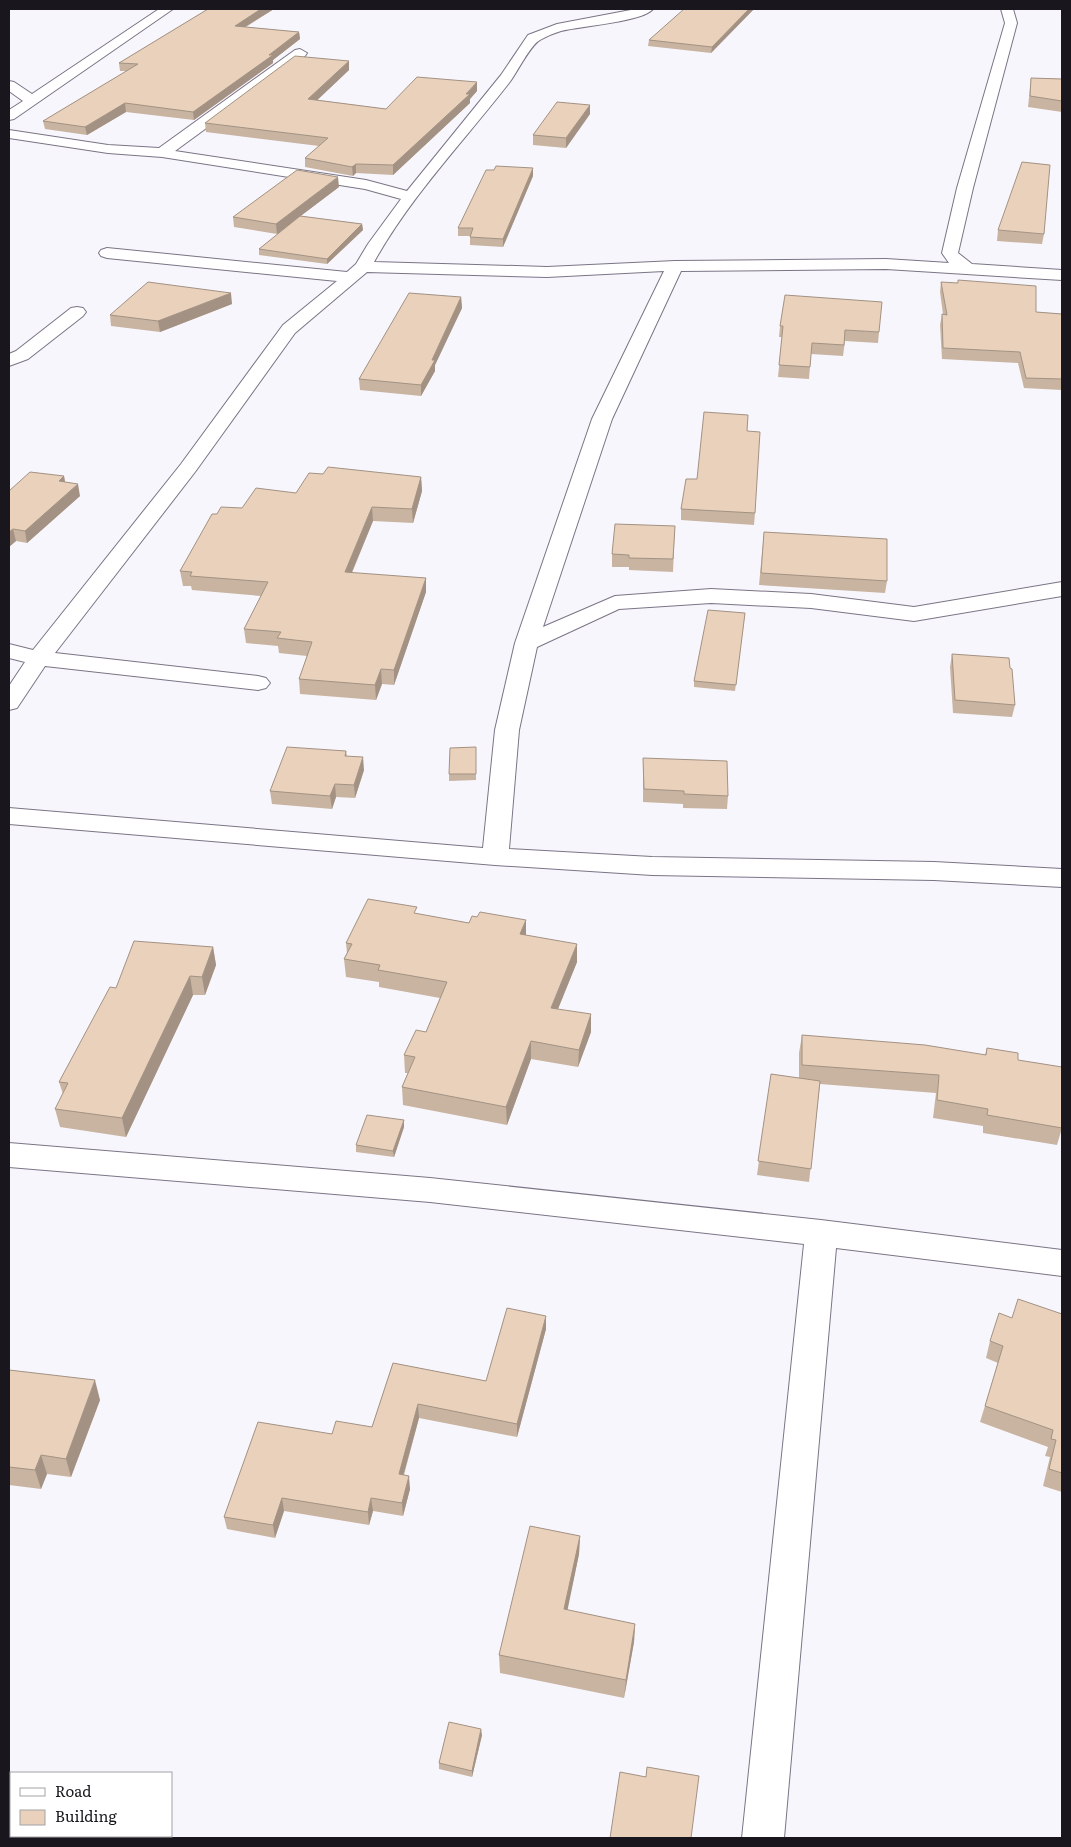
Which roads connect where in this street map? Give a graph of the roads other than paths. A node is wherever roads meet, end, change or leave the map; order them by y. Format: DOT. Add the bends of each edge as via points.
graph roads {
  1 [pos="167,9"];
  2 [pos="647,9"];
  3 [pos="1007,9"];
  4 [pos="300,53"];
  5 [pos="9,85"];
  6 [pos="31,100"];
  7 [pos="9,116"];
  8 [pos="9,134"];
  9 [pos="162,153"];
  10 [pos="410,197"];
  11 [pos="107,253"];
  12 [pos="675,266"];
  13 [pos="968,269"];
  14 [pos="357,272"];
  15 [pos="1062,275"];
  16 [pos="77,312"];
  17 [pos="9,361"];
  18 [pos="1062,589"];
  19 [pos="526,643"];
  20 [pos="9,651"];
  21 [pos="39,658"];
  22 [pos="258,683"];
  23 [pos="9,703"];
  24 [pos="9,816"];
  25 [pos="495,856"];
  26 [pos="1062,878"];
  27 [pos="9,1155"];
  28 [pos="821,1232"];
  29 [pos="1062,1263"];
  30 [pos="764,1838"];
  1 -- 6 [label="street"];
  2 -- 10 [label="street" via="631,15 556,28 533,38 506,78"];
  3 -- 13 [label="street" via="1011,23 971,164 950,254"];
  4 -- 9 [label="street"];
  5 -- 6 [label="street"];
  6 -- 7 [label="street"];
  8 -- 9 [label="street" via="108,149"];
  9 -- 10 [label="street" via="366,185"];
  10 -- 14 [label="street"];
  11 -- 14 [label="street"];
  12 -- 13 [label="street" via="886,264"];
  12 -- 14 [label="street" via="547,272"];
  12 -- 19 [label="street" via="602,419"];
  13 -- 15 [label="street"];
  14 -- 21 [label="street" via="289,329 188,468"];
  16 -- 17 [label="street" via="22,355"];
  18 -- 19 [label="street" via="914,614 812,601 710,596 615,603"];
  19 -- 25 [label="street" via="507,730"];
  20 -- 21 [label="street"];
  21 -- 22 [label="street"];
  21 -- 23 [label="street"];
  24 -- 25 [label="street"];
  25 -- 26 [label="street" via="652,866 934,871"];
  27 -- 28 [label="street" via="430,1190"];
  28 -- 29 [label="street"];
  28 -- 30 [label="street"];
}
